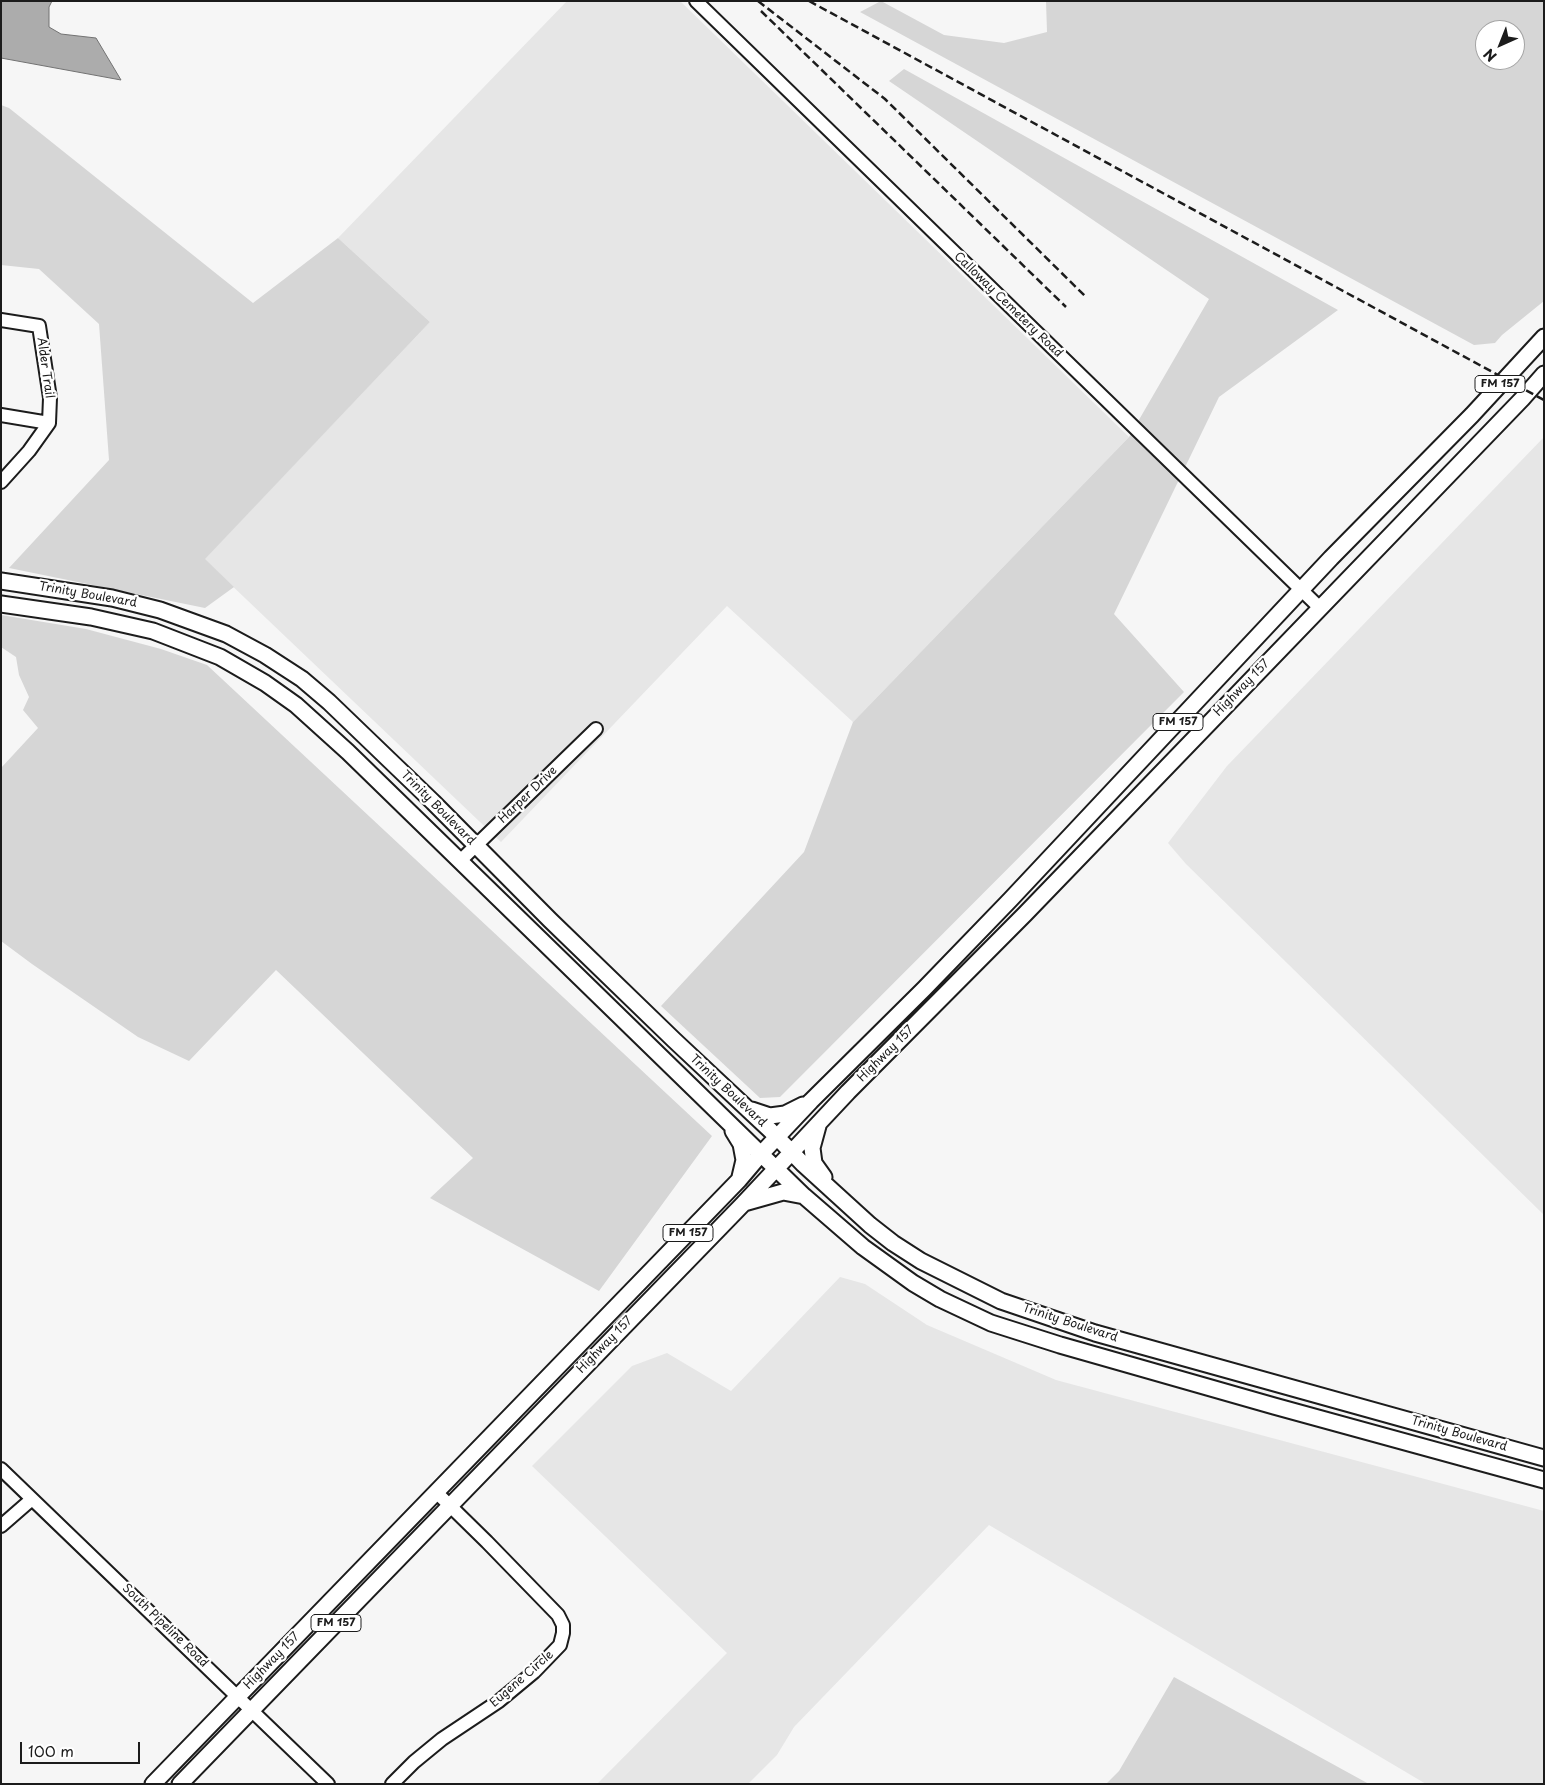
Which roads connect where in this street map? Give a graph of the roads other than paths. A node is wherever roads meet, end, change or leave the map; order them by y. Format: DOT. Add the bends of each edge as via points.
graph roads {
  1 [pos="696,1"];
  2 [pos="1,320"];
  3 [pos="1544,337"];
  4 [pos="1544,374"];
  5 [pos="1,415"];
  6 [pos="49,423"];
  7 [pos="1,482"];
  8 [pos="1,581"];
  9 [pos="1302,590"];
  10 [pos="1,604"];
  11 [pos="1320,608"];
  12 [pos="596,729"];
  13 [pos="476,846"];
  14 [pos="460,861"];
  15 [pos="1000,910"];
  16 [pos="1014,924"];
  17 [pos="640,1007"];
  18 [pos="625,1022"];
  19 [pos="811,1101"];
  20 [pos="746,1108"];
  21 [pos="727,1121"];
  22 [pos="818,1124"];
  23 [pos="777,1137"];
  24 [pos="791,1152"];
  25 [pos="761,1154"];
  26 [pos="777,1168"];
  27 [pos="739,1180"];
  28 [pos="836,1194"];
  29 [pos="804,1196"];
  30 [pos="743,1204"];
  31 [pos="1139,1345"];
  32 [pos="1132,1366"];
  33 [pos="1413,1422"];
  34 [pos="1408,1442"];
  35 [pos="1544,1458"];
  36 [pos="1,1469"];
  37 [pos="1544,1480"];
  38 [pos="436,1492"];
  39 [pos="32,1499"];
  40 [pos="450,1506"];
  41 [pos="1,1526"];
  42 [pos="237,1696"];
  43 [pos="251,1709"];
  44 [pos="153,1784"];
  45 [pos="180,1784"];
  46 [pos="328,1784"];
  47 [pos="392,1784"];
  1 -- 9 [label="street, Calloway Cemetery Road"];
  2 -- 6 [label="street, Alder Trail" via="39,326 50,398"];
  3 -- 9 [label="main road, Highway 157 / FM 157"];
  4 -- 11 [label="main road, Highway 157 / FM 157"];
  5 -- 6 [label="street"];
  6 -- 7 [label="street"];
  8 -- 13 [label="main road, Trinity Boulevard" via="112,598 200,623 234,638 302,679 329,702"];
  9 -- 11 [label="street, Calloway Cemetery Road"];
  9 -- 15 [label="main road, Highway 157 / FM 157"];
  10 -- 14 [label="main road, Trinity Boulevard" via="91,617 153,631 190,644 240,668 296,705"];
  11 -- 16 [label="main road, Highway 157 / FM 157"];
  12 -- 13 [label="street, Harper Drive"];
  13 -- 14 [label="street, Harper Drive"];
  13 -- 17 [label="main road, Trinity Boulevard"];
  14 -- 18 [label="main road, Trinity Boulevard"];
  15 -- 16 [label="main road"];
  15 -- 19 [label="main road, Highway 157 / FM 157"];
  16 -- 22 [label="main road, Highway 157 / FM 157"];
  17 -- 18 [label="main road"];
  17 -- 20 [label="main road, Trinity Boulevard"];
  18 -- 21 [label="main road, Trinity Boulevard"];
  19 -- 20 [label="main road" via="785,1114 770,1116"];
  19 -- 23 [label="main road, Highway 157 / FM 157"];
  20 -- 23 [label="main road, Trinity Boulevard"];
  21 -- 25 [label="main road, Trinity Boulevard"];
  21 -- 27 [label="main road" via="741,1144 744,1160"];
  22 -- 24 [label="main road, Highway 157 / FM 157"];
  22 -- 28 [label="main road" via="812,1148 814,1163"];
  23 -- 24 [label="main road, Trinity Boulevard"];
  23 -- 25 [label="main road, Highway 157 / FM 157"];
  24 -- 26 [label="main road, Highway 157 / FM 157"];
  24 -- 28 [label="main road, Trinity Boulevard"];
  25 -- 26 [label="main road, Trinity Boulevard"];
  25 -- 27 [label="main road, Highway 157 / FM 157"];
  26 -- 29 [label="main road, Trinity Boulevard"];
  26 -- 30 [label="main road, Highway 157 / FM 157"];
  27 -- 38 [label="main road, Highway 157 / FM 157"];
  28 -- 31 [label="main road, Trinity Boulevard" via="893,1243 946,1273 1001,1300"];
  29 -- 30 [label="main road" via="783,1192"];
  29 -- 32 [label="main road, Trinity Boulevard" via="863,1247 940,1299 991,1323"];
  30 -- 40 [label="main road, Highway 157 / FM 157"];
  31 -- 32 [label="main road"];
  31 -- 33 [label="main road, Trinity Boulevard"];
  32 -- 34 [label="main road, Trinity Boulevard"];
  33 -- 34 [label="main road"];
  33 -- 35 [label="main road, Trinity Boulevard"];
  34 -- 37 [label="main road, Trinity Boulevard"];
  36 -- 39 [label="street, South Pipeline Road"];
  38 -- 40 [label="street, Eugene Circle"];
  38 -- 42 [label="main road, Highway 157 / FM 157"];
  39 -- 41 [label="street"];
  39 -- 42 [label="street, South Pipeline Road"];
  40 -- 43 [label="main road, Highway 157 / FM 157"];
  40 -- 47 [label="street, Eugene Circle" via="558,1615 563,1633 560,1645 534,1672 499,1701 442,1739"];
  42 -- 43 [label="street, South Pipeline Road"];
  42 -- 44 [label="main road, FM 157"];
  43 -- 45 [label="main road, FM 157"];
  43 -- 46 [label="street, South Pipeline Road"];
}
